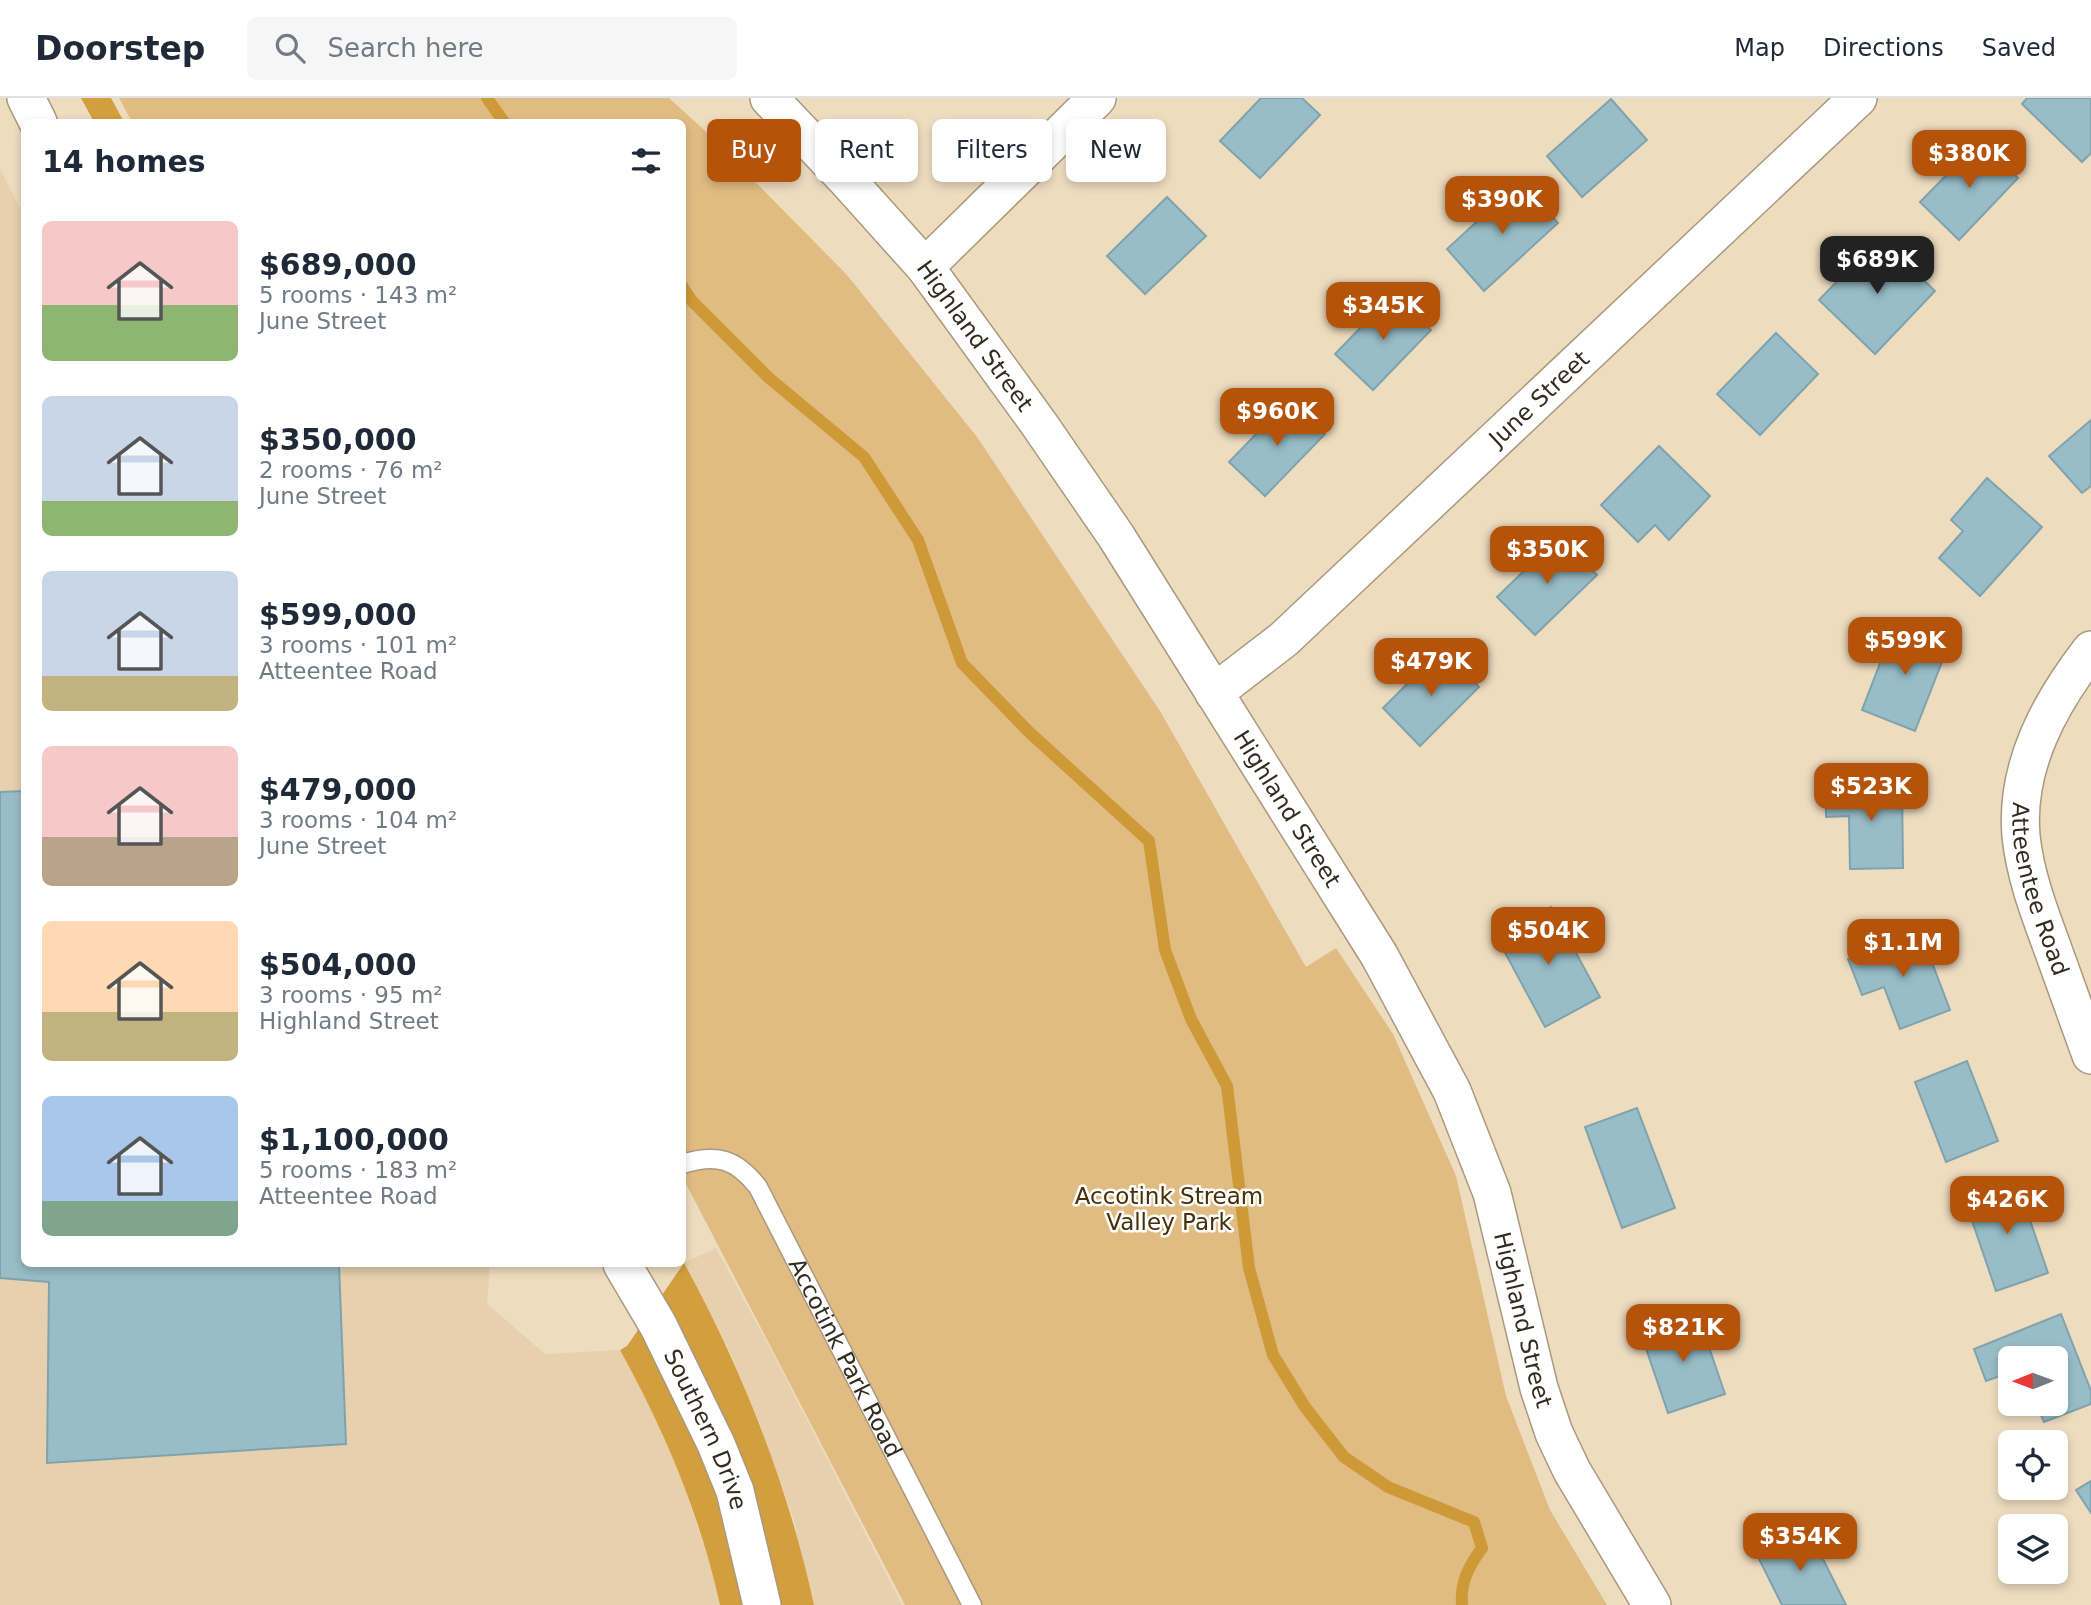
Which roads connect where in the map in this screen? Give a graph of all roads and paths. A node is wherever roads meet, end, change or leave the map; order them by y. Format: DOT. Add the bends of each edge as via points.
graph roads {
  1 [pos="26,98"];
  2 [pos="769,98"];
  3 [pos="1097,98"];
  4 [pos="1858,98"];
  5 [pos="36,119"];
  6 [pos="925,267"];
  7 [pos="2091,650"];
  8 [pos="1214,692"];
  9 [pos="2091,1055"];
  10 [pos="686,1163"];
  11 [pos="624,1267"];
  12 [pos="762,1605"];
  13 [pos="972,1605"];
  14 [pos="1652,1605"];
  1 -- 5 [label="street"];
  2 -- 6 [label="street, Highland Street"];
  3 -- 6 [label="street"];
  4 -- 8 [label="street, June Street" via="1284,639"];
  6 -- 8 [label="street, Highland Street" via="1116,536"];
  7 -- 9 [label="street, Atteentee Road" via="2067,681 2038,735 2023,794 2021,834 2028,880"];
  8 -- 14 [label="street, Highland Street" via="1378,955 1452,1091 1492,1193 1554,1433"];
  10 -- 13 [label="lane, Accotink Park Road" via="713,1158 731,1162 746,1171 758,1187"];
  11 -- 12 [label="street, Southern Drive" via="658,1325 716,1444 735,1491"];
}
